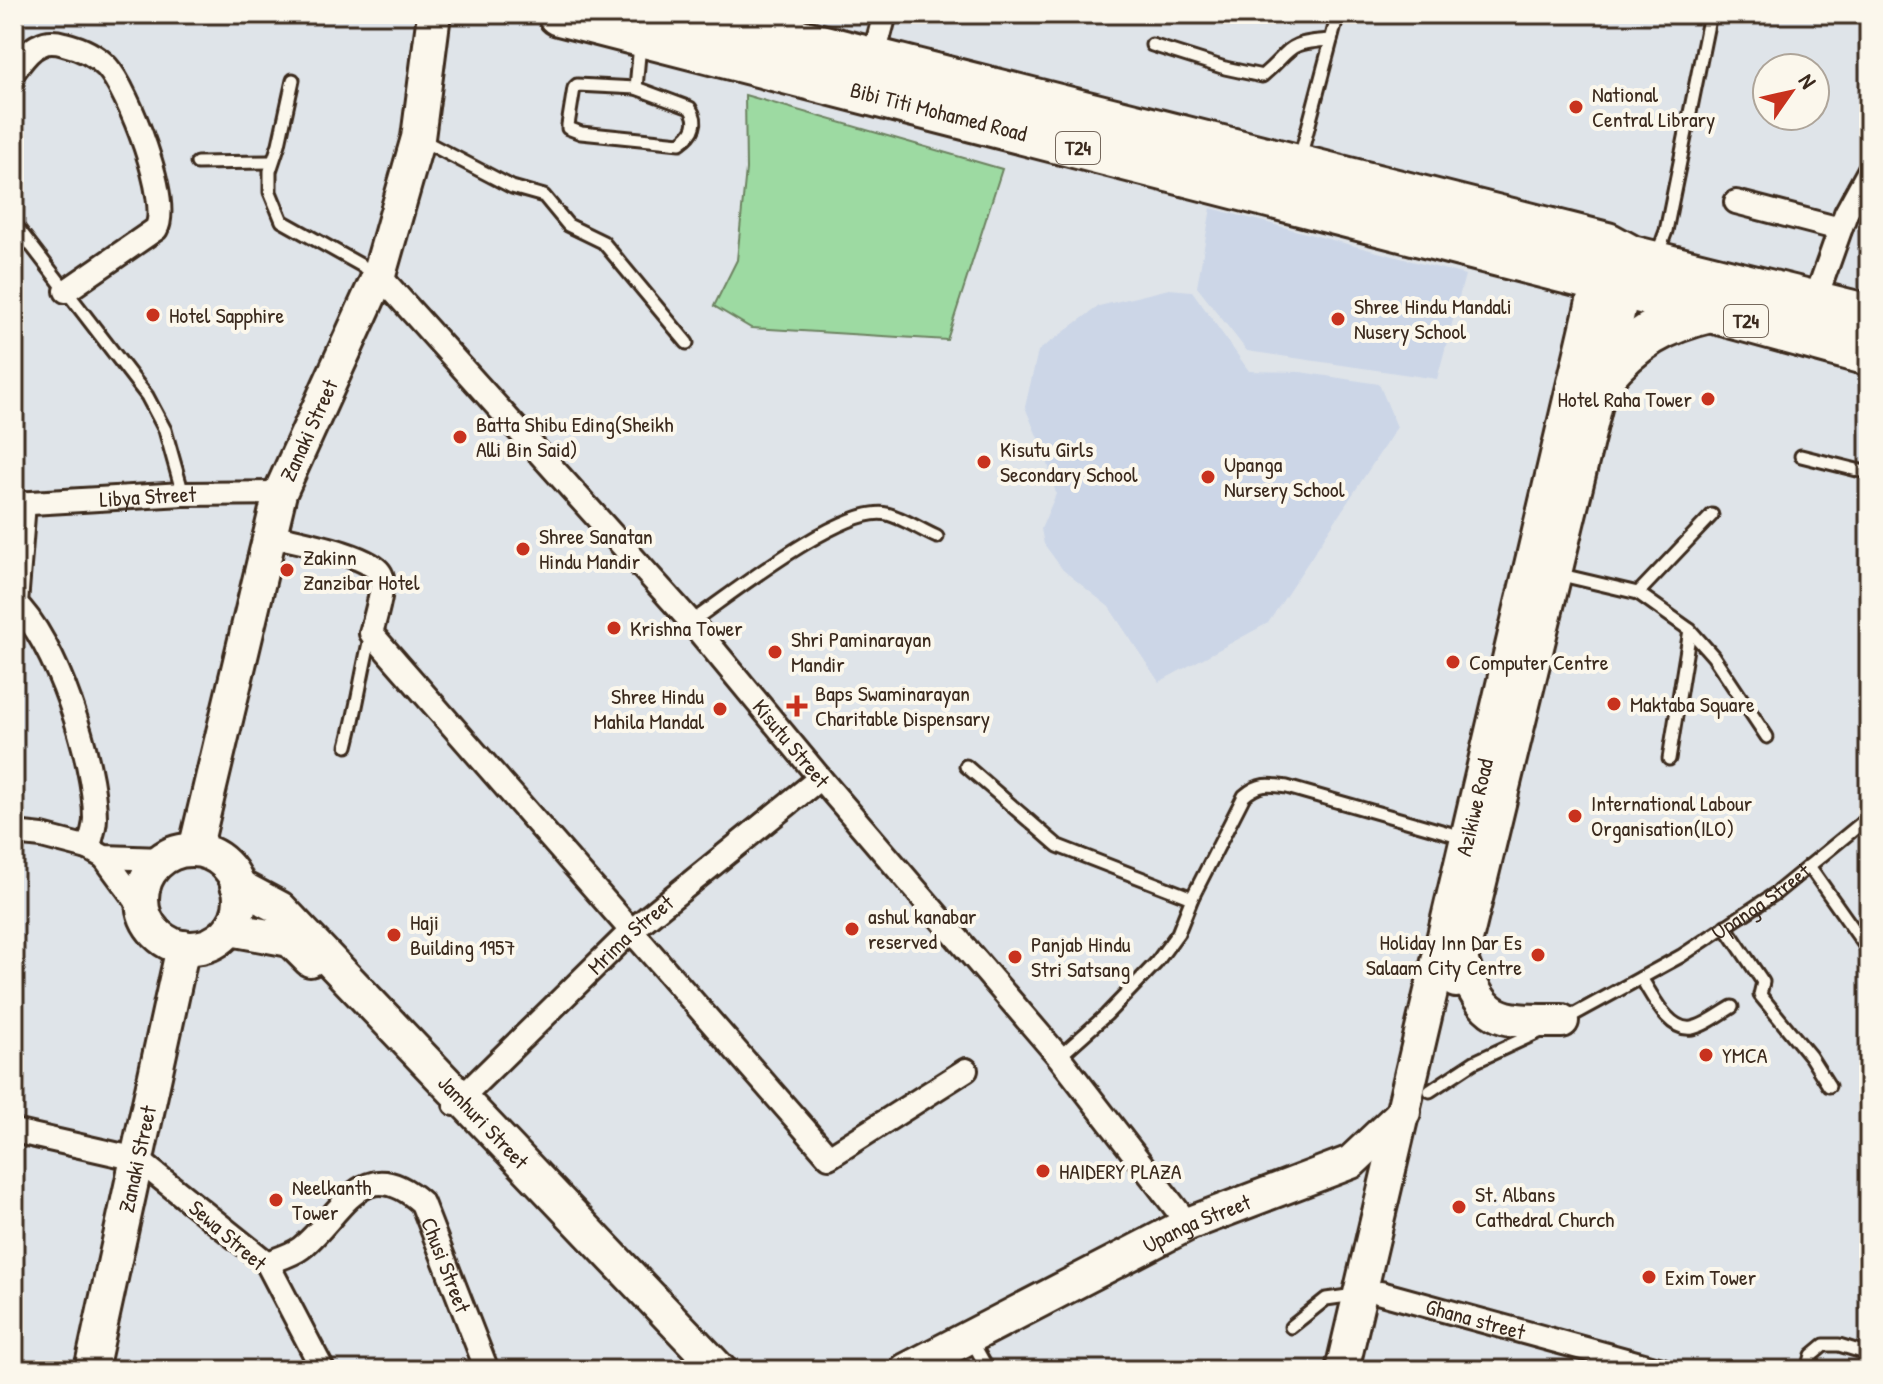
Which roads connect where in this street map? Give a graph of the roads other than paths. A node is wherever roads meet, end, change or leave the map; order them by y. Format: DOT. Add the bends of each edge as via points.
graph roads {
  1 [pos="434,14"];
  2 [pos="559,14"];
  3 [pos="693,14"];
  4 [pos="885,14"];
  5 [pos="1338,14"];
  6 [pos="1710,14"];
  7 [pos="641,35"];
  8 [pos="1331,40"];
  9 [pos="1152,45"];
  10 [pos="873,59"];
  11 [pos="14,71"];
  12 [pos="293,80"];
  13 [pos="636,88"];
  14 [pos="418,138"];
  15 [pos="272,162"];
  16 [pos="197,163"];
  17 [pos="1300,167"];
  18 [pos="1869,171"];
  19 [pos="1736,202"];
  20 [pos="14,223"];
  21 [pos="1840,229"];
  22 [pos="1623,267"];
  23 [pos="379,275"];
  24 [pos="66,291"];
  25 [pos="1814,303"];
  26 [pos="1710,311"];
  27 [pos="1869,316"];
  28 [pos="687,343"];
  29 [pos="1869,354"];
  30 [pos="1603,376"];
  31 [pos="1801,456"];
  32 [pos="1869,473"];
  33 [pos="280,493"];
  34 [pos="183,494"];
  35 [pos="19,503"];
  36 [pos="1712,515"];
  37 [pos="270,535"];
  38 [pos="937,537"];
  39 [pos="1555,574"];
  40 [pos="1638,593"];
  41 [pos="15,602"];
  42 [pos="691,622"];
  43 [pos="1690,630"];
  44 [pos="371,633"];
  45 [pos="1767,737"];
  46 [pos="347,746"];
  47 [pos="1669,759"];
  48 [pos="966,766"];
  49 [pos="820,778"];
  50 [pos="1869,817"];
  51 [pos="14,833"];
  52 [pos="1466,838"];
  53 [pos="195,850"];
  54 [pos="96,853"];
  55 [pos="162,859"];
  56 [pos="1809,866"];
  57 [pos="237,885"];
  58 [pos="1192,898"];
  59 [pos="143,910"];
  60 [pos="1725,926"];
  61 [pos="230,929"];
  62 [pos="631,931"];
  63 [pos="183,947"];
  64 [pos="1869,951"];
  65 [pos="1461,960"];
  66 [pos="1641,978"];
  67 [pos="1732,1007"];
  68 [pos="1562,1021"];
  69 [pos="1059,1057"];
  70 [pos="966,1070"];
  71 [pos="1829,1086"];
  72 [pos="458,1100"];
  73 [pos="1420,1100"];
  74 [pos="14,1131"];
  75 [pos="137,1159"];
  76 [pos="1351,1162"];
  77 [pos="1381,1204"];
  78 [pos="1188,1224"];
  79 [pos="267,1263"];
  80 [pos="1370,1294"];
  81 [pos="1291,1327"];
  82 [pos="970,1337"];
  83 [pos="1869,1354"];
  84 [pos="91,1370"];
  85 [pos="323,1370"];
  86 [pos="487,1370"];
  87 [pos="702,1370"];
  88 [pos="720,1370"];
  89 [pos="906,1370"];
  90 [pos="988,1370"];
  91 [pos="1342,1370"];
  92 [pos="1362,1370"];
  93 [pos="1662,1370"];
  94 [pos="1808,1370"];
  1 -- 14 [label="street, Zanaki Street"];
  2 -- 7 [label="highway, Bibi Titi Mohamed Road / T24"];
  3 -- 10 [label="highway, Bibi Titi Mohamed Road / T24"];
  4 -- 10 [label="street"];
  5 -- 8 [label="lane"];
  6 -- 22 [label="lane" via="1666,231"];
  7 -- 13 [label="lane"];
  7 -- 22 [label="highway, Bibi Titi Mohamed Road / T24"];
  8 -- 9 [label="lane" via="1299,42 1262,76"];
  8 -- 17 [label="lane"];
  10 -- 17 [label="highway, Bibi Titi Mohamed Road / T24"];
  11 -- 24 [label="street" via="45,43 93,55 119,82 149,158 160,218 156,229"];
  12 -- 15 [label="lane"];
  13 -- 13 [label="lane" via="690,108 695,126 691,135 680,143 665,143 568,128 575,86"];
  14 -- 23 [label="street, Zanaki Street"];
  14 -- 28 [label="lane" via="512,187 544,196 568,225 603,242"];
  15 -- 16 [label="lane"];
  15 -- 23 [label="lane" via="270,192 282,221"];
  17 -- 22 [label="highway, Bibi Titi Mohamed Road / T24"];
  18 -- 21 [label="street"];
  19 -- 21 [label="street"];
  20 -- 24 [label="lane"];
  21 -- 25 [label="street"];
  22 -- 25 [label="highway, Bibi Titi Mohamed Road / T24"];
  22 -- 26 [label="highway, Bibi Titi Mohamed Road / T24"];
  22 -- 30 [label="street, Azikiwe Road"];
  22 -- 52 [label="street, Azikiwe Road"];
  23 -- 33 [label="street, Zanaki Street"];
  23 -- 42 [label="street, Kisutu Street"];
  24 -- 34 [label="lane" via="147,396 165,430"];
  25 -- 27 [label="highway, Bibi Titi Mohamed Road / T24"];
  26 -- 29 [label="highway, Bibi Titi Mohamed Road / T24"];
  26 -- 30 [label="highway" via="1652,332"];
  30 -- 39 [label="street, Azikiwe Road"];
  31 -- 32 [label="lane"];
  33 -- 34 [label="street, Libya Street"];
  33 -- 37 [label="street, Zanaki Street"];
  34 -- 35 [label="street, Libya Street"];
  35 -- 41 [label="street"];
  36 -- 40 [label="lane"];
  37 -- 44 [label="street" via="376,565 382,578"];
  37 -- 53 [label="street, Zanaki Street"];
  38 -- 42 [label="lane" via="887,514 867,513 820,533"];
  39 -- 40 [label="lane"];
  39 -- 65 [label="street, Azikiwe Road"];
  40 -- 43 [label="lane"];
  41 -- 54 [label="street" via="36,627 79,731 94,800"];
  42 -- 49 [label="street, Kisutu Street"];
  43 -- 45 [label="lane"];
  43 -- 47 [label="lane"];
  44 -- 46 [label="lane"];
  44 -- 62 [label="street"];
  48 -- 58 [label="lane" via="1058,846"];
  49 -- 62 [label="street, Mrima Street"];
  49 -- 69 [label="street, Kisutu Street"];
  50 -- 56 [label="lane, Upanga Street"];
  51 -- 54 [label="street"];
  52 -- 58 [label="lane" via="1287,787 1256,785 1244,796"];
  52 -- 73 [label="street, Azikiwe Road"];
  53 -- 55 [label="street"];
  53 -- 57 [label="street" via="221,861"];
  54 -- 55 [label="street"];
  54 -- 59 [label="street"];
  55 -- 59 [label="street" via="145,882"];
  56 -- 60 [label="lane, Upanga Street"];
  56 -- 64 [label="lane"];
  57 -- 61 [label="street" via="238,908"];
  57 -- 72 [label="street, Jamhuri Street" via="280,908"];
  58 -- 69 [label="lane" via="1178,933 1156,963"];
  59 -- 63 [label="street" via="157,935"];
  60 -- 66 [label="lane, Upanga Street"];
  60 -- 71 [label="lane" via="1763,982 1760,995"];
  61 -- 63 [label="street" via="205,946"];
  61 -- 72 [label="street, Jamhuri Street" via="290,940"];
  62 -- 70 [label="street" via="829,1157"];
  62 -- 72 [label="street, Mrima Street"];
  63 -- 75 [label="street, Zanaki Street"];
  65 -- 68 [label="street" via="1476,995 1494,1014 1515,1021"];
  65 -- 73 [label="street, Azikiwe Road"];
  66 -- 67 [label="lane" via="1678,1026 1692,1028"];
  66 -- 68 [label="lane, Upanga Street"];
  68 -- 73 [label="lane, Upanga Street" via="1474,1062"];
  69 -- 78 [label="street, Kisutu Street"];
  72 -- 87 [label="street, Jamhuri Street"];
  72 -- 88 [label="street, Jamhuri Street"];
  73 -- 76 [label="street, Upanga Street"];
  73 -- 77 [label="street, Azikiwe Road"];
  73 -- 80 [label="street, Azikiwe Road"];
  74 -- 75 [label="street"];
  75 -- 79 [label="street, Sewa Street"];
  75 -- 84 [label="street, Zanaki Street"];
  76 -- 77 [label="street" via="1360,1164 1370,1177"];
  76 -- 78 [label="street, Upanga Street"];
  77 -- 80 [label="street, Azikiwe Road"];
  78 -- 82 [label="street, Upanga Street"];
  79 -- 85 [label="street, Sewa Street"];
  79 -- 86 [label="street, Chusi Street" via="300,1250 357,1190 371,1184 411,1194 422,1203"];
  80 -- 81 [label="lane" via="1326,1299"];
  80 -- 91 [label="street, Azikiwe Road"];
  80 -- 92 [label="street, Azikiwe Road"];
  80 -- 93 [label="street, Ghana street"];
  82 -- 89 [label="street, Upanga Street"];
  82 -- 90 [label="lane"];
  83 -- 94 [label="lane" via="1824,1345 1812,1355"];
}
